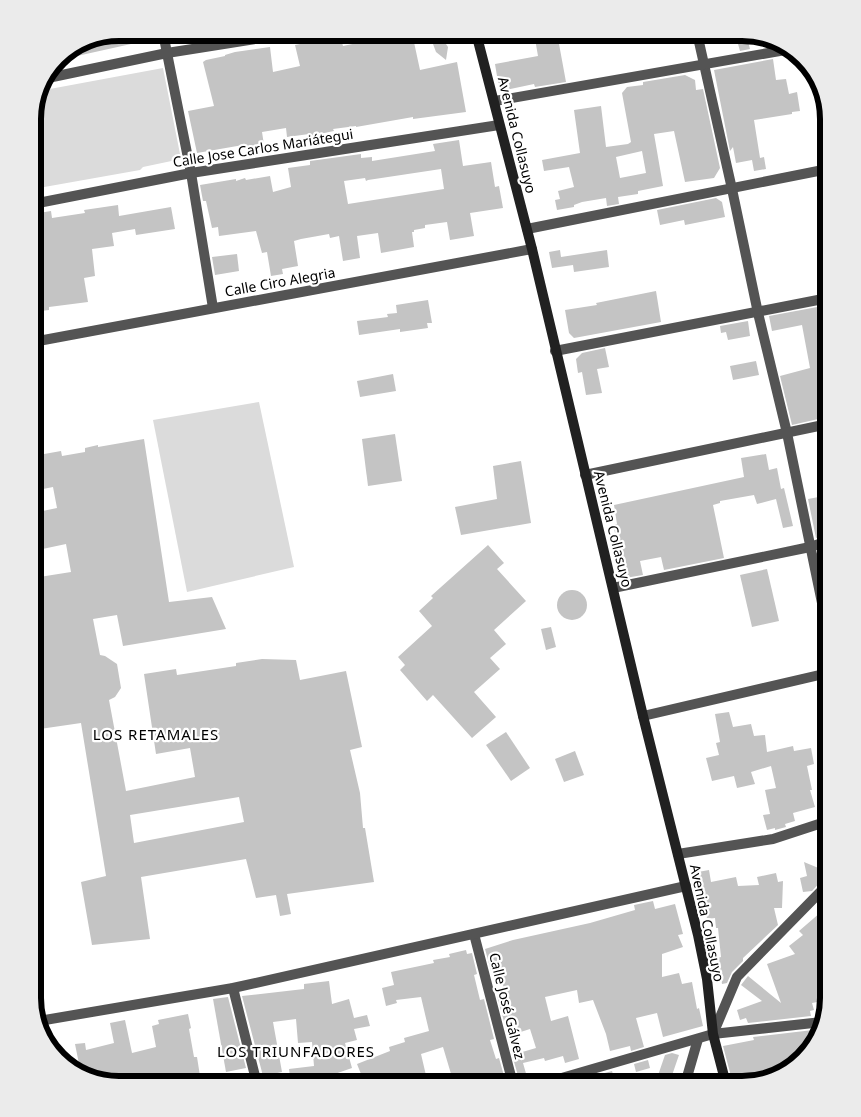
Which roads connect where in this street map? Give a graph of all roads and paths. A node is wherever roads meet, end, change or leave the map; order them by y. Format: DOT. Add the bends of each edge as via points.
graph roads {
  1 [pos="164,41"];
  2 [pos="239,41"];
  3 [pos="478,41"];
  4 [pos="698,41"];
  5 [pos="779,51"];
  6 [pos="166,53"];
  7 [pos="703,65"];
  8 [pos="54,77"];
  9 [pos="495,101"];
  10 [pos="499,125"];
  11 [pos="820,171"];
  12 [pos="191,173"];
  13 [pos="732,189"];
  14 [pos="41,202"];
  15 [pos="526,229"];
  16 [pos="532,249"];
  17 [pos="820,300"];
  18 [pos="213,308"];
  19 [pos="758,313"];
  20 [pos="41,340"];
  21 [pos="555,351"];
  22 [pos="820,426"];
  23 [pos="787,433"];
  24 [pos="585,475"];
  25 [pos="820,544"];
  26 [pos="810,547"];
  27 [pos="613,588"];
  28 [pos="820,594"];
  29 [pos="820,675"];
  30 [pos="643,716"];
  31 [pos="820,824"];
  32 [pos="678,854"];
  33 [pos="686,886"];
  34 [pos="820,892"];
  35 [pos="474,934"];
  36 [pos="234,988"];
  37 [pos="44,1020"];
  38 [pos="816,1023"];
  39 [pos="713,1034"];
  40 [pos="698,1039"];
  41 [pos="255,1076"];
  42 [pos="511,1076"];
  43 [pos="569,1076"];
  44 [pos="687,1076"];
  45 [pos="724,1076"];
  1 -- 6 [label="street"];
  2 -- 6 [label="street"];
  3 -- 9 [label="street, Avenida Collasuyo"];
  4 -- 7 [label="street"];
  5 -- 7 [label="street"];
  6 -- 8 [label="street"];
  6 -- 12 [label="street"];
  7 -- 9 [label="street"];
  7 -- 13 [label="street"];
  9 -- 10 [label="street, Avenida Collasuyo"];
  10 -- 12 [label="street, Calle Jose Carlos Mariátegui"];
  10 -- 15 [label="street, Avenida Collasuyo"];
  11 -- 13 [label="street"];
  12 -- 14 [label="street, Calle Jose Carlos Mariátegui"];
  12 -- 18 [label="street"];
  13 -- 15 [label="street"];
  13 -- 19 [label="street"];
  15 -- 16 [label="street, Avenida Collasuyo"];
  16 -- 18 [label="street, Calle Ciro Alegria"];
  16 -- 21 [label="street, Avenida Collasuyo"];
  17 -- 19 [label="street"];
  18 -- 20 [label="street, Calle Ciro Alegria"];
  19 -- 21 [label="street"];
  19 -- 23 [label="street"];
  21 -- 24 [label="street, Avenida Collasuyo"];
  22 -- 23 [label="street"];
  23 -- 24 [label="street"];
  23 -- 26 [label="street"];
  24 -- 27 [label="street, Avenida Collasuyo"];
  25 -- 26 [label="street"];
  26 -- 27 [label="street"];
  26 -- 28 [label="street"];
  27 -- 30 [label="street, Avenida Collasuyo"];
  29 -- 30 [label="street"];
  30 -- 32 [label="street, Avenida Collasuyo"];
  31 -- 32 [label="street" via="773,839"];
  32 -- 33 [label="street, Avenida Collasuyo"];
  33 -- 35 [label="street"];
  33 -- 39 [label="street, Avenida Collasuyo" via="707,979"];
  34 -- 39 [label="street" via="737,977"];
  35 -- 36 [label="street"];
  35 -- 42 [label="street, Calle José Gálvez"];
  36 -- 37 [label="street"];
  36 -- 41 [label="street"];
  38 -- 39 [label="street"];
  39 -- 40 [label="street"];
  39 -- 45 [label="street, Avenida Collasuyo"];
  40 -- 43 [label="street"];
  40 -- 44 [label="street"];
}
